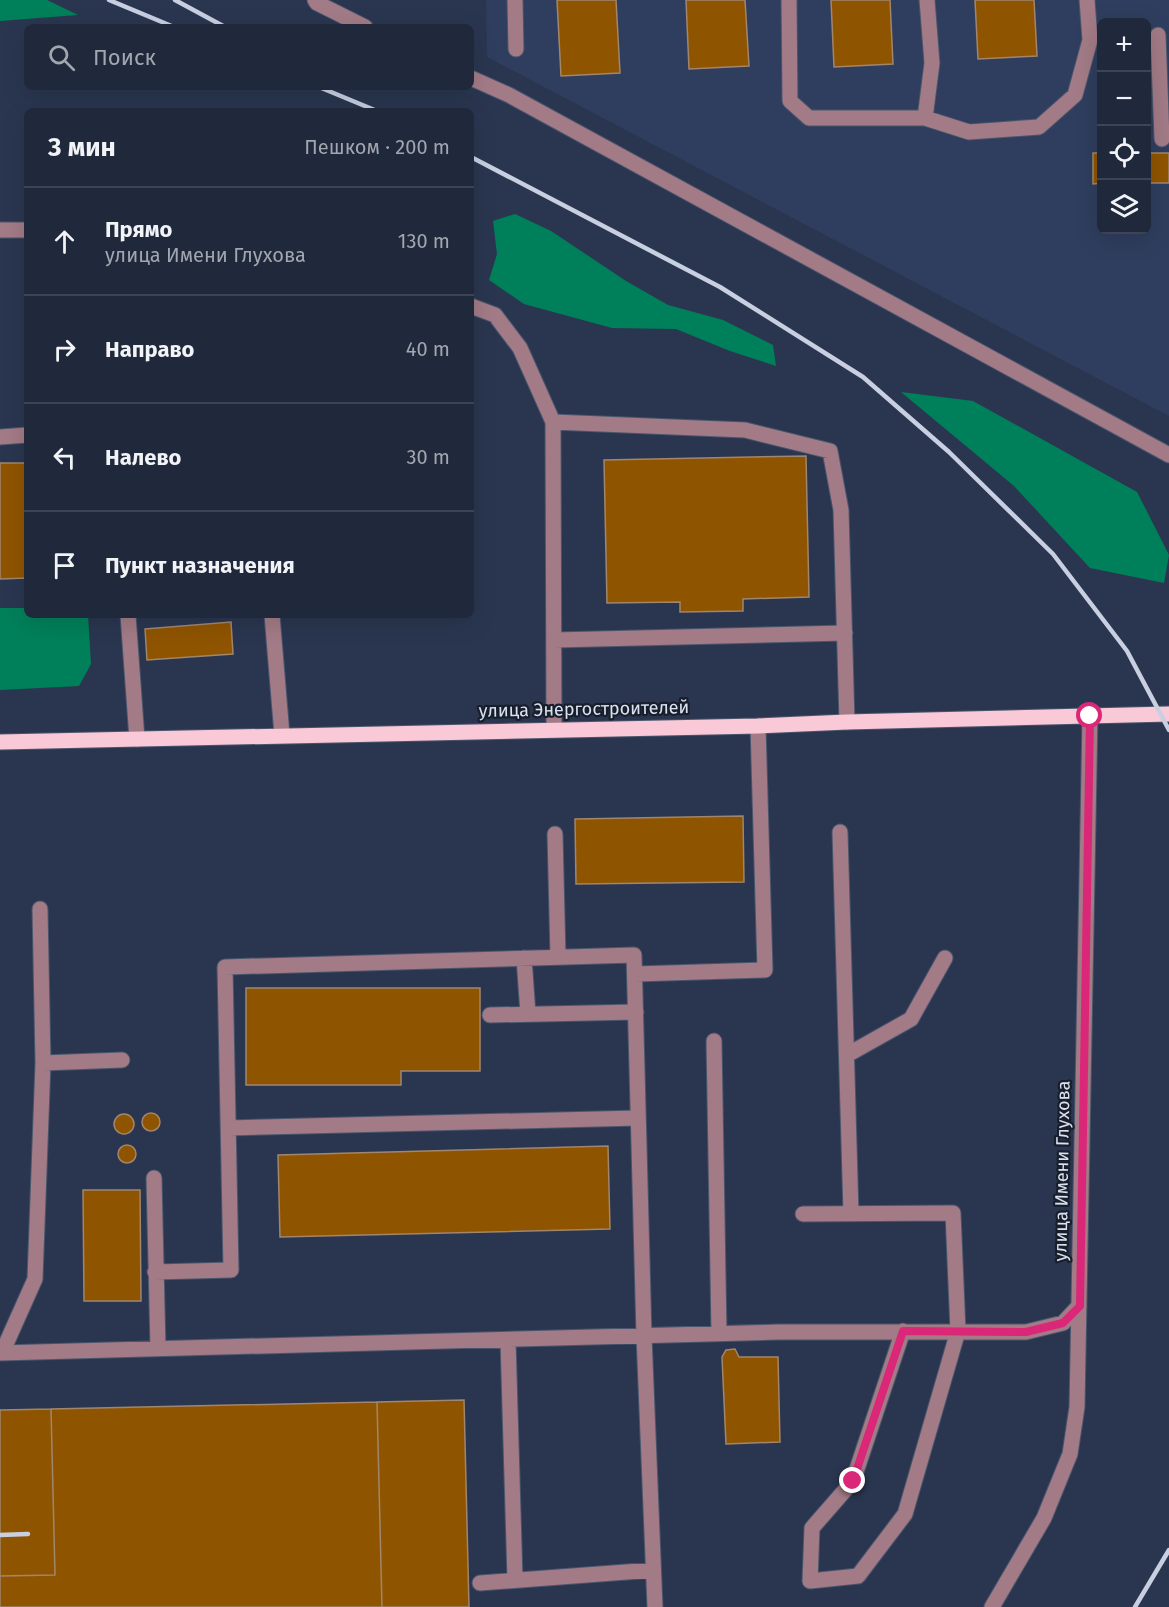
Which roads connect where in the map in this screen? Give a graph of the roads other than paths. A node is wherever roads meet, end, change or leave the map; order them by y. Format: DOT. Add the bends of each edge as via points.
graph roads {
  1 [pos="315,0"];
  2 [pos="515,0"];
  3 [pos="789,0"];
  4 [pos="927,0"];
  5 [pos="1087,0"];
  6 [pos="359,24"];
  7 [pos="1158,35"];
  8 [pos="1096,39"];
  9 [pos="516,49"];
  10 [pos="474,79"];
  11 [pos="925,118"];
  12 [pos="1162,139"];
  13 [pos="0,230"];
  14 [pos="24,230"];
  15 [pos="474,307"];
  16 [pos="553,422"];
  17 [pos="24,435"];
  18 [pos="0,437"];
  19 [pos="1169,455"];
  20 [pos="128,618"];
  21 [pos="272,618"];
  22 [pos="845,633"];
  23 [pos="554,640"];
  24 [pos="1169,714"];
  25 [pos="1090,716"];
  26 [pos="847,722"];
  27 [pos="758,726"];
  28 [pos="554,729"];
  29 [pos="282,735"];
  30 [pos="137,739"];
  31 [pos="0,742"];
  32 [pos="840,832"];
  33 [pos="555,834"];
  34 [pos="40,909"];
  35 [pos="558,957"];
  36 [pos="524,958"];
  37 [pos="945,958"];
  38 [pos="635,974"];
  39 [pos="636,1012"];
  40 [pos="528,1014"];
  41 [pos="490,1015"];
  42 [pos="714,1041"];
  43 [pos="847,1055"];
  44 [pos="122,1060"];
  45 [pos="43,1063"];
  46 [pos="638,1118"];
  47 [pos="228,1128"];
  48 [pos="154,1178"];
  49 [pos="851,1213"];
  50 [pos="803,1214"];
  51 [pos="155,1272"];
  52 [pos="1080,1306"];
  53 [pos="903,1331"];
  54 [pos="958,1331"];
  55 [pos="719,1334"];
  56 [pos="644,1336"];
  57 [pos="508,1340"];
  58 [pos="158,1349"];
  59 [pos="1,1353"];
  60 [pos="653,1570"];
  61 [pos="515,1580"];
  62 [pos="480,1583"];
  63 [pos="655,1607"];
  64 [pos="992,1607"];
  1 -- 6 [label="street"];
  2 -- 9 [label="street"];
  3 -- 11 [label="street" via="790,101 809,118"];
  4 -- 11 [label="street" via="932,63"];
  5 -- 8 [label="street"];
  7 -- 12 [label="street"];
  8 -- 11 [label="street" via="1075,95 1039,127 969,132"];
  10 -- 19 [label="street"];
  13 -- 14 [label="street"];
  15 -- 16 [label="street" via="495,315 520,348"];
  16 -- 22 [label="street" via="745,430 830,451 842,510"];
  16 -- 23 [label="street"];
  17 -- 18 [label="street"];
  20 -- 30 [label="street"];
  21 -- 29 [label="street"];
  22 -- 23 [label="street"];
  22 -- 26 [label="street"];
  23 -- 28 [label="street"];
  24 -- 25 [label="main road, улица Энергостроителей"];
  25 -- 26 [label="main road, улица Энергостроителей"];
  25 -- 52 [label="street, улица Имени Глухова"];
  26 -- 27 [label="main road, улица Энергостроителей"];
  27 -- 28 [label="main road, улица Энергостроителей"];
  27 -- 38 [label="street" via="765,970"];
  28 -- 29 [label="main road, улица Энергостроителей"];
  29 -- 30 [label="main road, улица Энергостроителей"];
  30 -- 31 [label="main road, улица Энергостроителей"];
  32 -- 43 [label="street"];
  33 -- 35 [label="street"];
  34 -- 45 [label="street"];
  35 -- 36 [label="street"];
  35 -- 38 [label="street" via="634,955"];
  36 -- 40 [label="street"];
  36 -- 47 [label="street" via="225,967"];
  37 -- 43 [label="street" via="911,1019"];
  38 -- 39 [label="street"];
  39 -- 40 [label="street"];
  39 -- 46 [label="street"];
  40 -- 41 [label="street"];
  42 -- 55 [label="street"];
  43 -- 49 [label="street"];
  44 -- 45 [label="street"];
  45 -- 59 [label="street" via="35,1279"];
  46 -- 47 [label="street"];
  46 -- 56 [label="street"];
  47 -- 51 [label="street" via="231,1270"];
  48 -- 51 [label="street"];
  49 -- 50 [label="street"];
  49 -- 54 [label="street" via="953,1213"];
  51 -- 58 [label="street"];
  52 -- 54 [label="street" via="1063,1323 1026,1332"];
  52 -- 64 [label="street, улица Имени Глухова" via="1077,1407 1070,1454 1044,1518"];
  53 -- 54 [label="street"];
  53 -- 54 [label="street" via="853,1481 813,1528 810,1581 858,1576 905,1514"];
  53 -- 55 [label="street"];
  55 -- 56 [label="street"];
  56 -- 57 [label="street"];
  56 -- 60 [label="street"];
  57 -- 58 [label="street"];
  57 -- 61 [label="street"];
  58 -- 59 [label="street"];
  60 -- 61 [label="street"];
  60 -- 63 [label="street"];
  61 -- 62 [label="street"];
}
